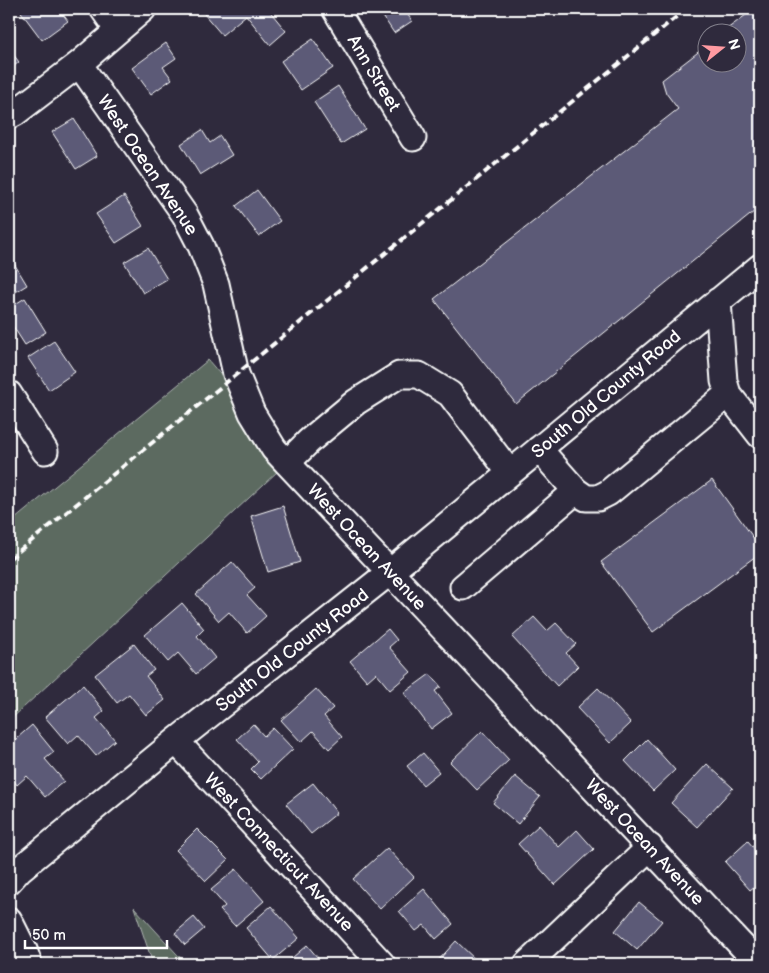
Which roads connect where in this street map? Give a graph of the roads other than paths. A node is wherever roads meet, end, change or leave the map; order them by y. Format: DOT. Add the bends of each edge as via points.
graph roads {
  1 [pos="103,9"];
  2 [pos="142,9"];
  3 [pos="335,9"];
  4 [pos="117,30"];
  5 [pos="79,64"];
  6 [pos="9,116"];
  7 [pos="413,138"];
  8 [pos="760,267"];
  9 [pos="718,301"];
  10 [pos="9,394"];
  11 [pos="728,394"];
  12 [pos="760,435"];
  13 [pos="539,450"];
  14 [pos="45,451"];
  15 [pos="287,463"];
  16 [pos="510,473"];
  17 [pos="576,491"];
  18 [pos="390,572"];
  19 [pos="463,587"];
  20 [pos="176,740"];
  21 [pos="650,847"];
  22 [pos="9,881"];
  23 [pos="9,920"];
  24 [pos="29,964"];
  25 [pos="382,964"];
  26 [pos="527,964"];
  27 [pos="760,964"];
  1 -- 4 [label="street"];
  2 -- 4 [label="street"];
  3 -- 7 [label="street, Ann Street"];
  4 -- 5 [label="street"];
  5 -- 6 [label="street"];
  5 -- 15 [label="street, West Ocean Avenue" via="185,215 216,284 236,374 252,413 274,449"];
  8 -- 9 [label="street, South Old County Road"];
  9 -- 11 [label="street" via="724,381"];
  9 -- 13 [label="street, South Old County Road"];
  10 -- 14 [label="street"];
  11 -- 12 [label="street"];
  11 -- 17 [label="street" via="608,493 598,498 586,498"];
  13 -- 16 [label="street, South Old County Road"];
  13 -- 17 [label="street"];
  15 -- 16 [label="street" via="356,402 399,375 419,375 450,394"];
  15 -- 18 [label="street, West Ocean Avenue"];
  16 -- 18 [label="street, South Old County Road"];
  17 -- 19 [label="street"];
  18 -- 20 [label="street, South Old County Road"];
  18 -- 21 [label="street, West Ocean Avenue"];
  20 -- 22 [label="street, South Old County Road"];
  20 -- 25 [label="street, West Connecticut Avenue"];
  21 -- 26 [label="street"];
  21 -- 27 [label="street, West Ocean Avenue"];
  23 -- 24 [label="street"];
}
